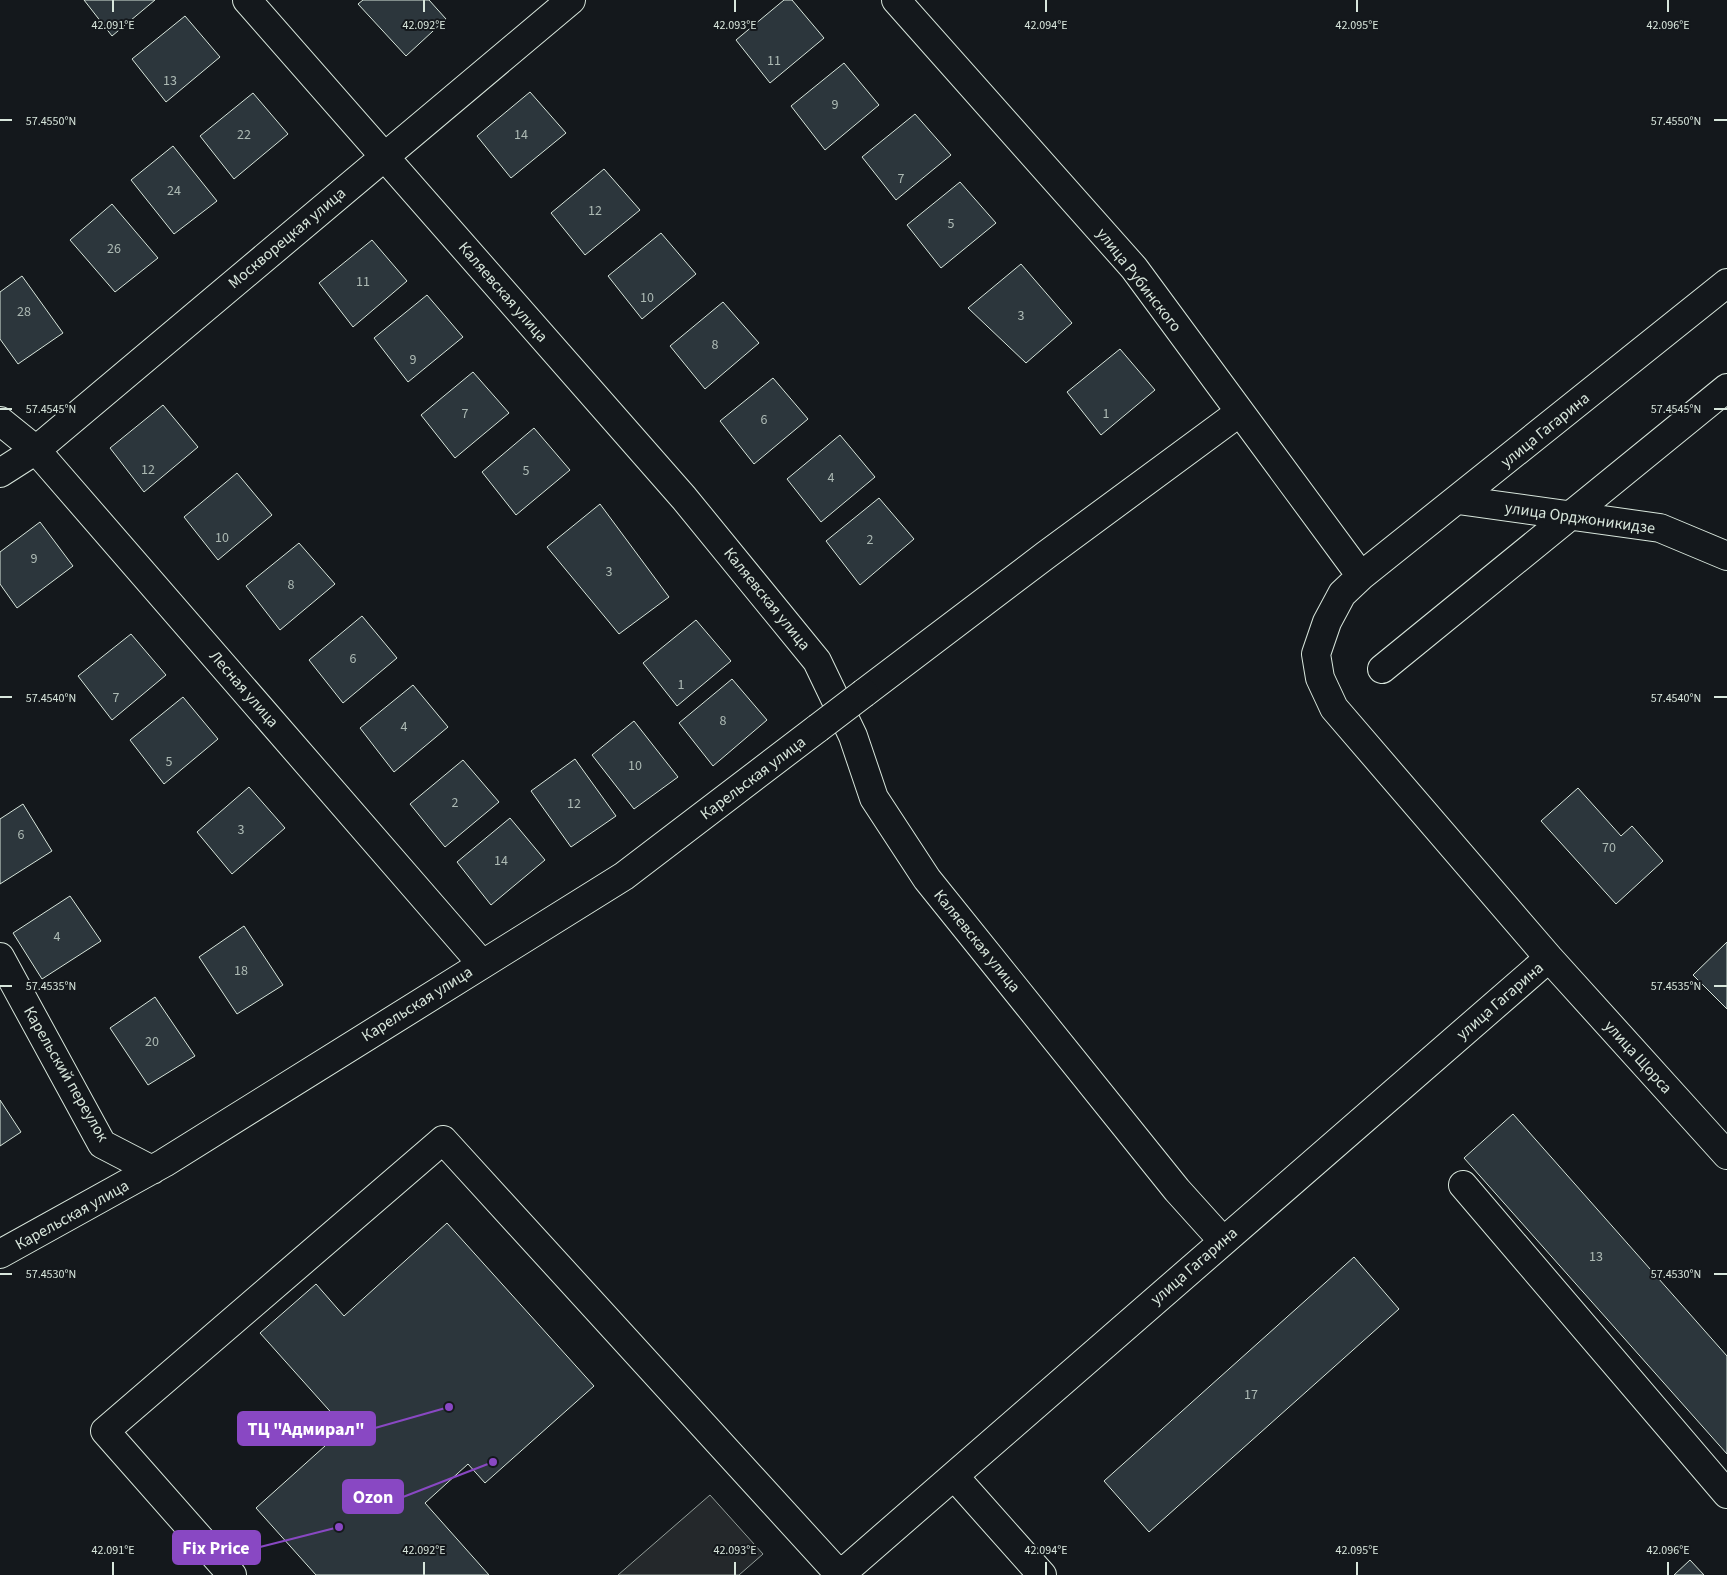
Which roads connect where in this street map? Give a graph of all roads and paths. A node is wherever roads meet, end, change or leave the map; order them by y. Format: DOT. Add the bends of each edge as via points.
graph roads {
  1 [pos="247,0"];
  2 [pos="571,0"];
  3 [pos="896,0"];
  4 [pos="384,157"];
  5 [pos="1727,283"];
  6 [pos="1727,388"];
  7 [pos="1240,412"];
  8 [pos="0,421"];
  9 [pos="36,450"];
  10 [pos="0,473"];
  11 [pos="1458,500"];
  12 [pos="1568,517"];
  13 [pos="1727,556"];
  14 [pos="1361,576"];
  15 [pos="1382,669"];
  16 [pos="0,957"];
  17 [pos="1549,958"];
  18 [pos="482,964"];
  19 [pos="1727,1155"];
  20 [pos="152,1170"];
  21 [pos="1463,1185"];
  22 [pos="1223,1241"];
  23 [pos="0,1254"];
  24 [pos="954,1476"];
  25 [pos="1727,1494"];
  26 [pos="232,1575"];
  27 [pos="840,1575"];
  28 [pos="1042,1575"];
  1 -- 4 [label="street, Каляевская улица"];
  2 -- 4 [label="street, Москворецкая улица"];
  3 -- 7 [label="street, улица Рубинского" via="1134,268"];
  4 -- 9 [label="street, Москворецкая улица"];
  4 -- 22 [label="street, Каляевская улица" via="684,498 817,661 853,736 874,798 927,880 1177,1190"];
  5 -- 11 [label="street, улица Гагарина"];
  6 -- 12 [label="street"];
  7 -- 14 [label="street, улица Рубинского"];
  7 -- 18 [label="street, Карельская улица, bridge" via="624,876"];
  8 -- 9 [label="street, Лесная улица"];
  9 -- 10 [label="street, Москворецкая улица"];
  9 -- 18 [label="street, Лесная улица"];
  11 -- 12 [label="street, улица Орджоникидзе"];
  11 -- 14 [label="street, улица Гагарина"];
  12 -- 13 [label="street, улица Орджоникидзе" via="1660,528"];
  12 -- 15 [label="street"];
  14 -- 17 [label="street, улица Щорса" via="1342,594 1327,622 1316,654 1320,678 1334,708"];
  16 -- 20 [label="street, Карельский переулок" via="102,1144"];
  17 -- 19 [label="street, улица Щорса"];
  17 -- 22 [label="street, улица Гагарина"];
  18 -- 20 [label="street, Карельская улица"];
  20 -- 23 [label="street, Карельская улица"];
  21 -- 25 [label="street"];
  22 -- 24 [label="street, улица Гагарина"];
  24 -- 27 [label="street, улица Гагарина"];
  24 -- 28 [label="street"];
  26 -- 27 [label="street" via="105,1431 443,1140"];
}
